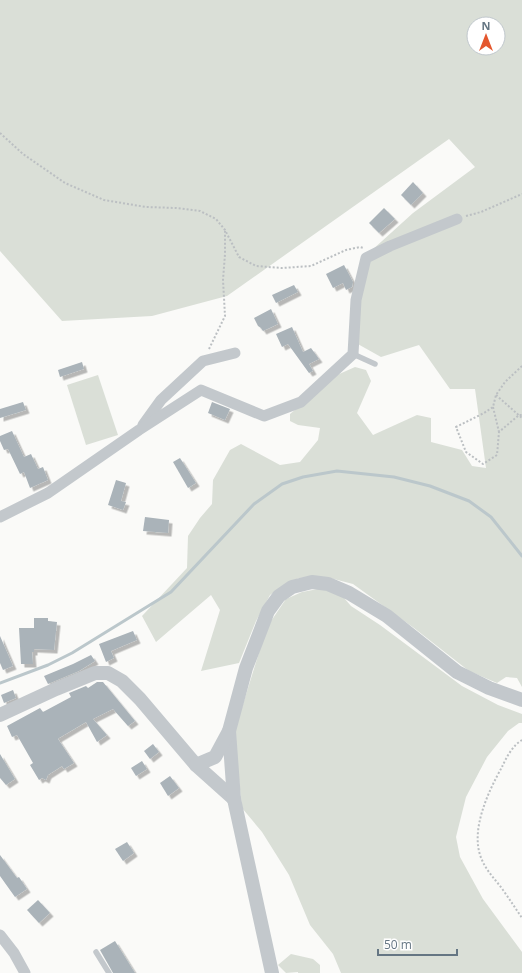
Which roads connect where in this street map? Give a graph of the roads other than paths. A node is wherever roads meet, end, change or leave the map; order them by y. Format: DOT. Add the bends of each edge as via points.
graph roads {
  1 [pos="457,219"];
  2 [pos="235,353"];
  3 [pos="353,354"];
  4 [pos="375,364"];
  5 [pos="139,430"];
  6 [pos="0,516"];
  7 [pos="522,700"];
  8 [pos="0,715"];
  9 [pos="229,731"];
  10 [pos="196,765"];
  11 [pos="234,799"];
  12 [pos="0,935"];
  13 [pos="96,952"];
  14 [pos="25,973"];
  15 [pos="109,973"];
  16 [pos="272,973"];
  1 -- 3 [label="street" via="366,258 356,300"];
  2 -- 5 [label="street" via="203,361 162,400"];
  3 -- 4 [label="lane"];
  3 -- 5 [label="street" via="301,402 264,416 201,390"];
  5 -- 6 [label="street" via="48,493"];
  7 -- 9 [label="street" via="489,688 457,672 386,616 349,593 328,584 312,582 292,588 279,596 268,611 246,668"];
  8 -- 10 [label="street" via="95,673 108,673 122,681 140,699"];
  9 -- 10 [label="street" via="215,757"];
  9 -- 11 [label="street"];
  10 -- 11 [label="street"];
  11 -- 16 [label="street"];
  12 -- 14 [label="street"];
  13 -- 15 [label="lane"];
}
